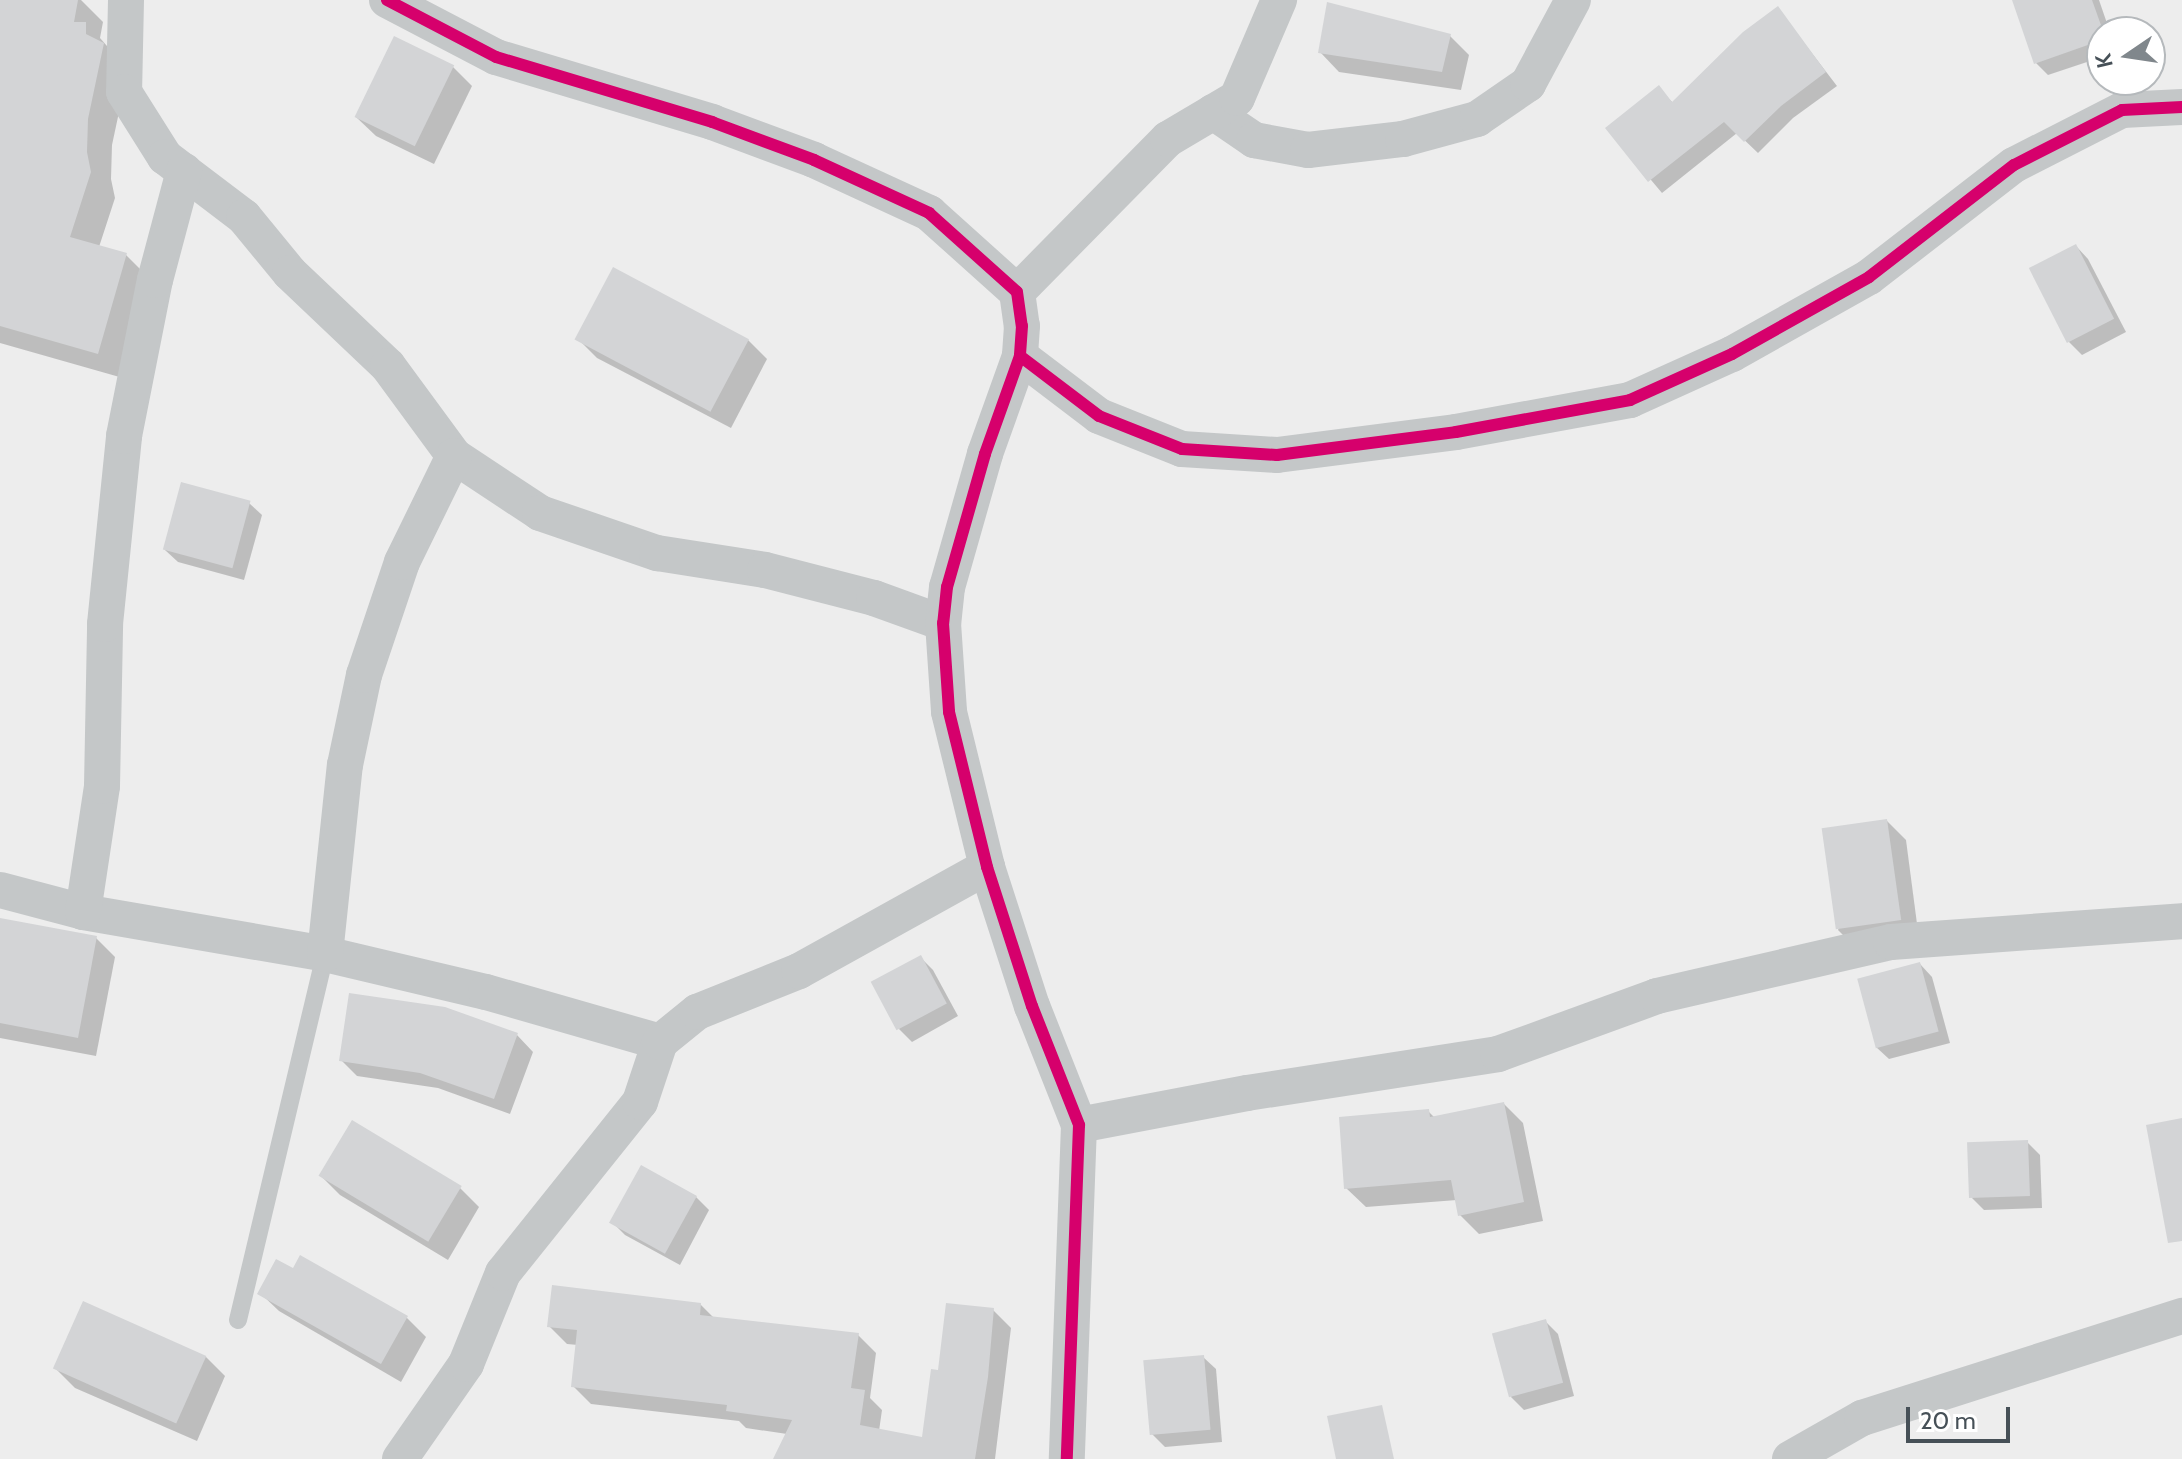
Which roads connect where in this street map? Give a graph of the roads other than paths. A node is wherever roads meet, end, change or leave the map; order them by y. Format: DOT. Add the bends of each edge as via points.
graph roads {
  1 [pos="126,0"];
  2 [pos="387,0"];
  3 [pos="1279,0"];
  4 [pos="1573,0"];
  5 [pos="2182,107"];
  6 [pos="1213,112"];
  7 [pos="184,171"];
  8 [pos="1017,292"];
  9 [pos="1020,356"];
  10 [pos="454,456"];
  11 [pos="943,623"];
  12 [pos="987,867"];
  13 [pos="0,890"];
  14 [pos="83,912"];
  15 [pos="2180,928"];
  16 [pos="325,954"];
  17 [pos="660,1042"];
  18 [pos="1079,1125"];
  19 [pos="2182,1316"];
  20 [pos="238,1320"];
  21 [pos="400,1459"];
  22 [pos="1067,1459"];
  23 [pos="1790,1459"];
  1 -- 7 [label="street" via="124,92 165,157"];
  2 -- 8 [label="street" via="496,57 712,122 814,160 929,213"];
  3 -- 6 [label="street" via="1237,98"];
  4 -- 6 [label="street" via="1528,84 1477,119 1403,139 1308,150 1254,140"];
  5 -- 9 [label="street" via="2122,110 2014,165 1869,277 1732,354 1630,400 1456,432 1277,455 1182,449 1099,416"];
  6 -- 8 [label="street" via="1168,139"];
  7 -- 10 [label="street" via="244,217 290,273 388,366"];
  7 -- 14 [label="street" via="155,280 124,436 105,624 102,786"];
  8 -- 9 [label="street"];
  9 -- 11 [label="street" via="985,454 947,587"];
  10 -- 11 [label="street" via="540,513 657,553 765,570 874,598"];
  10 -- 16 [label="street" via="402,562 364,675 345,765"];
  11 -- 12 [label="street" via="949,712"];
  12 -- 17 [label="street" via="799,971 697,1012"];
  12 -- 18 [label="street" via="1032,1006"];
  13 -- 14 [label="street"];
  14 -- 16 [label="street"];
  15 -- 18 [label="street" via="1891,942 1657,996 1498,1054"];
  16 -- 17 [label="street" via="486,992"];
  16 -- 20 [label="lane"];
  17 -- 21 [label="street" via="640,1102 503,1273 466,1364"];
  18 -- 22 [label="street"];
  19 -- 23 [label="street" via="1862,1418"];
}
